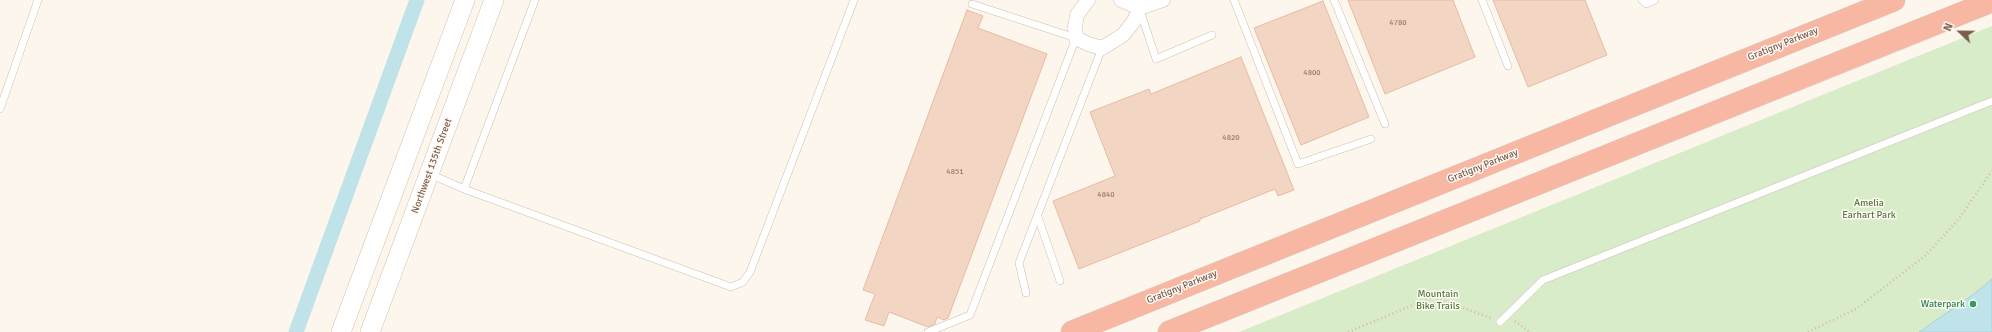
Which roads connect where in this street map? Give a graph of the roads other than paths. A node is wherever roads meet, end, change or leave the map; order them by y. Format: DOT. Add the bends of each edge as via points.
graph roads {
  1 [pos="38,0"];
  2 [pos="465,0"];
  3 [pos="494,0"];
  4 [pos="535,0"];
  5 [pos="854,0"];
  6 [pos="1121,0"];
  7 [pos="1234,0"];
  8 [pos="1334,0"];
  9 [pos="1482,0"];
  10 [pos="1642,0"];
  11 [pos="1655,0"];
  12 [pos="1894,0"];
  13 [pos="1083,1"];
  14 [pos="1160,1"];
  15 [pos="1992,1"];
  16 [pos="972,4"];
  17 [pos="1140,8"];
  18 [pos="1212,35"];
  19 [pos="1076,38"];
  20 [pos="1102,48"];
  21 [pos="1508,66"];
  22 [pos="1992,101"];
  23 [pos="0,109"];
  24 [pos="1385,124"];
  25 [pos="1371,139"];
  26 [pos="404,164"];
  27 [pos="430,173"];
  28 [pos="464,189"];
  29 [pos="1038,217"];
  30 [pos="1060,281"];
  31 [pos="1026,293"];
  32 [pos="1500,322"];
  33 [pos="341,332"];
  34 [pos="370,332"];
  35 [pos="928,332"];
  36 [pos="1072,332"];
  37 [pos="1169,332"];
  1 -- 23 [label="lane"];
  2 -- 26 [label="main road"];
  3 -- 27 [label="main road, Northwest 135th Street"];
  4 -- 28 [label="lane"];
  5 -- 28 [label="lane" via="750,272 737,286 731,287"];
  6 -- 17 [label="street"];
  7 -- 25 [label="lane" via="1298,164"];
  8 -- 24 [label="lane"];
  9 -- 21 [label="lane"];
  10 -- 11 [label="lane" via="1646,4"];
  12 -- 36 [label="highway, Gratigny Parkway"];
  13 -- 19 [label="street" via="1077,15"];
  14 -- 17 [label="street"];
  15 -- 37 [label="highway"];
  16 -- 19 [label="lane"];
  17 -- 18 [label="lane" via="1156,59"];
  17 -- 20 [label="street" via="1123,35"];
  19 -- 20 [label="street"];
  19 -- 35 [label="lane" via="970,315"];
  20 -- 29 [label="lane"];
  22 -- 32 [label="lane" via="1544,280"];
  26 -- 27 [label="main road"];
  26 -- 33 [label="main road"];
  27 -- 28 [label="lane"];
  27 -- 34 [label="main road, Northwest 135th Street"];
  29 -- 30 [label="lane"];
  29 -- 31 [label="lane" via="1019,263"];
}
